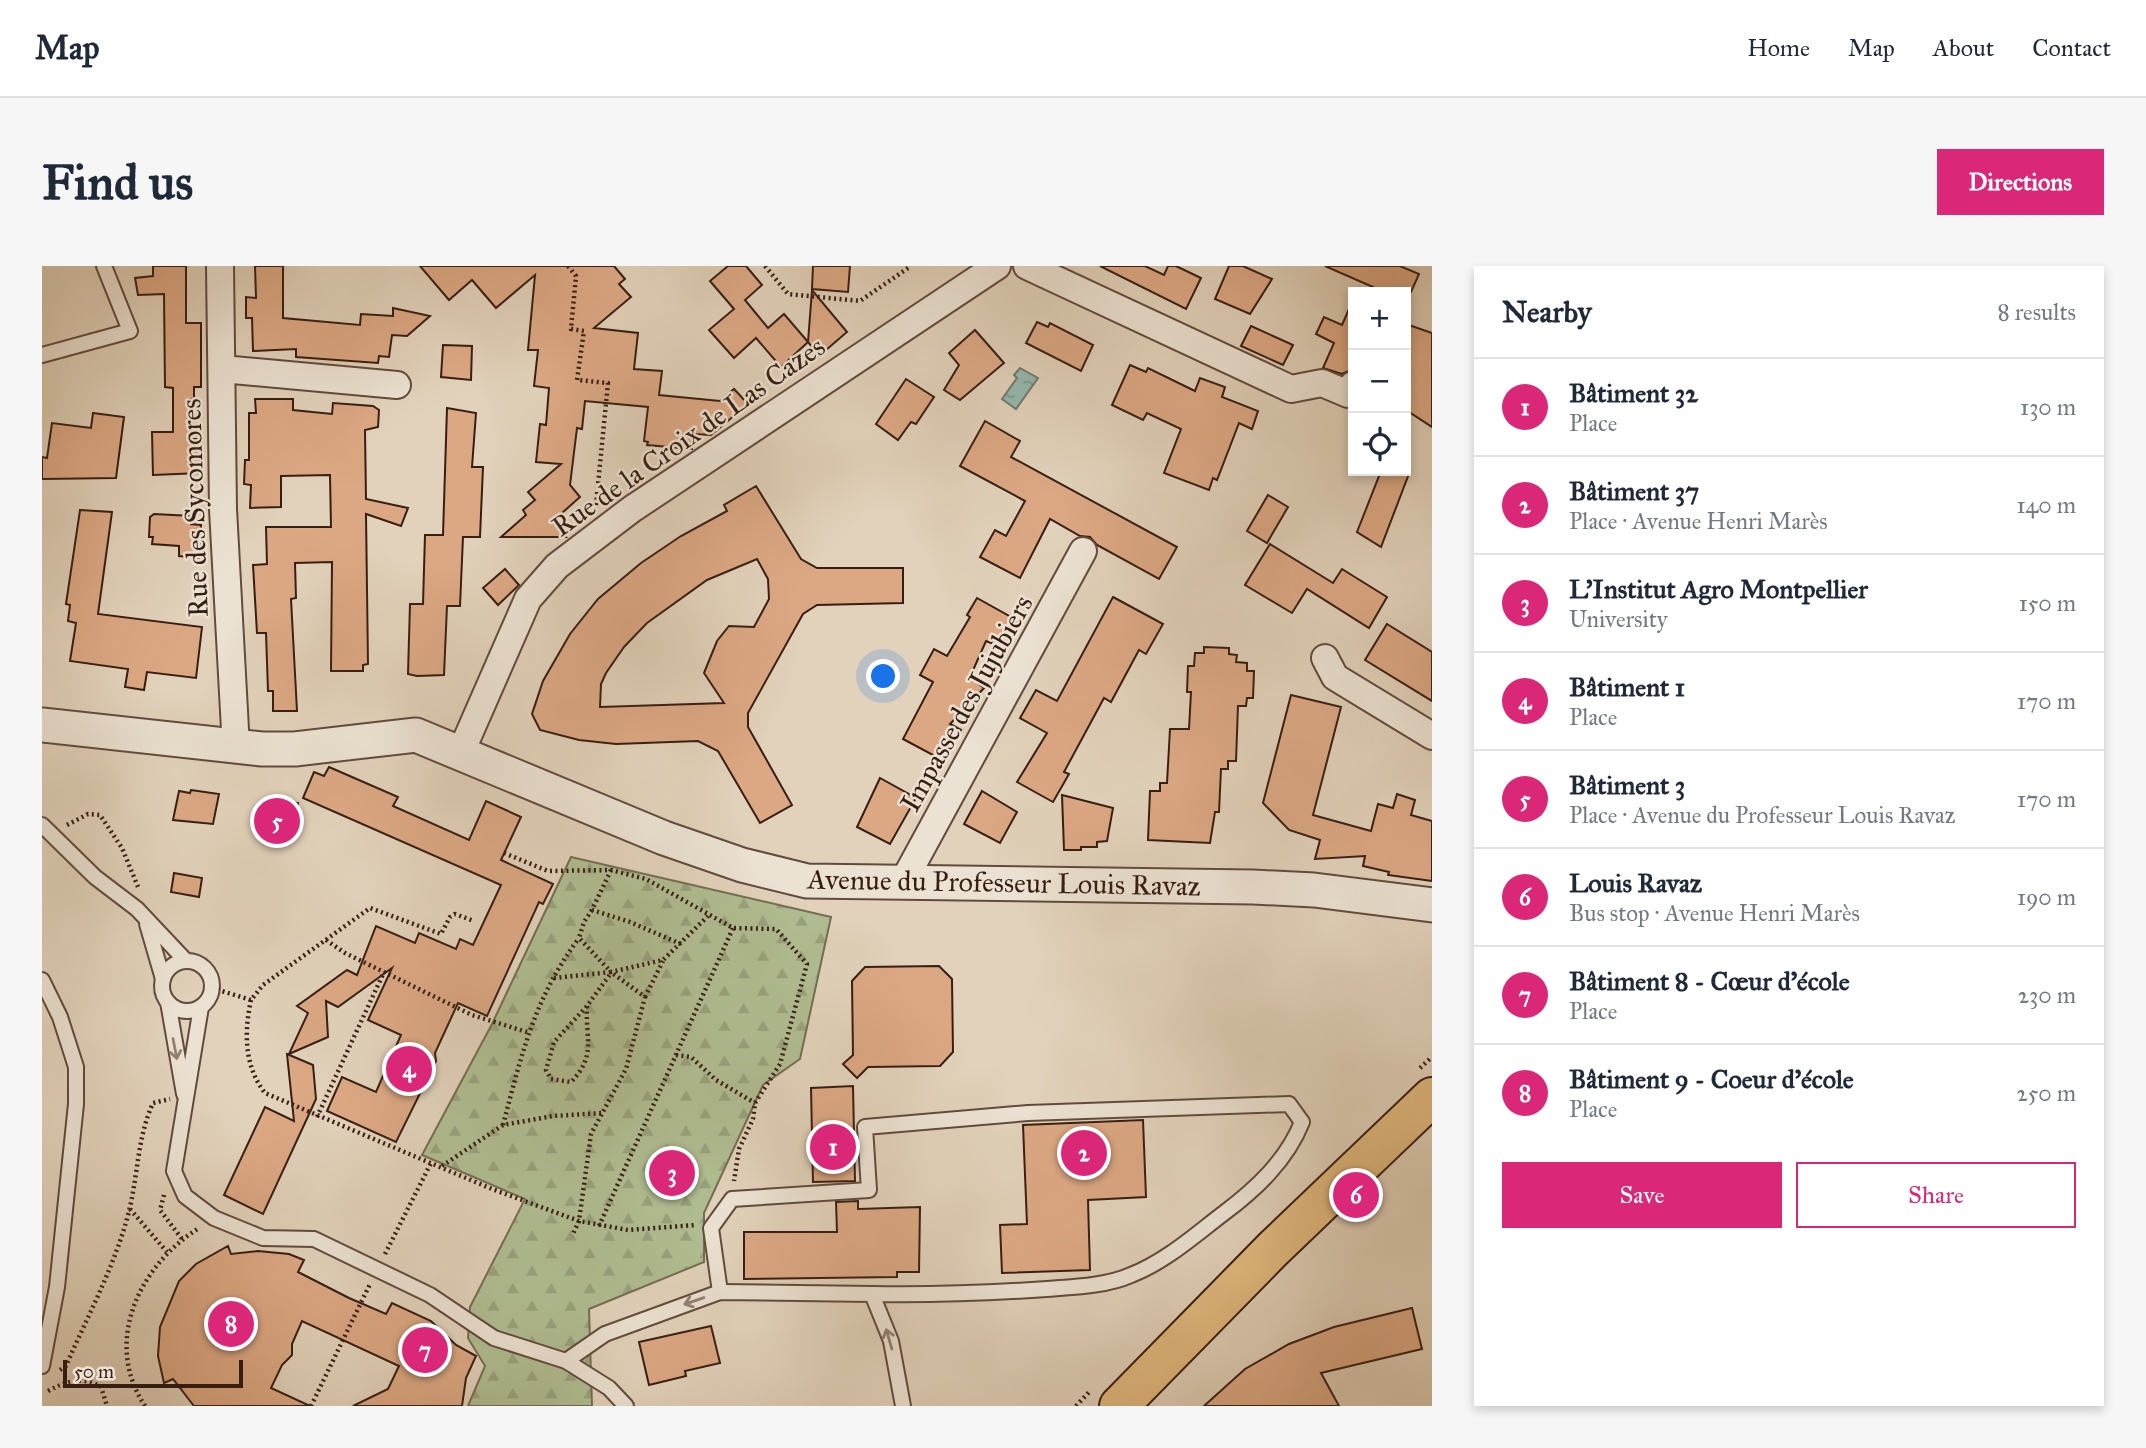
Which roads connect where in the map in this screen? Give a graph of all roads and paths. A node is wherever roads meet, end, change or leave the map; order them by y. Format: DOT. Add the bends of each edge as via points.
graph roads {
  1 [pos="104,266"];
  2 [pos="220,266"];
  3 [pos="568,266"];
  4 [pos="765,266"];
  5 [pos="911,266"];
  6 [pos="997,266"];
  7 [pos="1027,266"];
  8 [pos="42,355"];
  9 [pos="222,369"];
  10 [pos="397,385"];
  11 [pos="1348,394"];
  12 [pos="607,526"];
  13 [pos="1083,551"];
  14 [pos="1325,658"];
  15 [pos="47,735"];
  16 [pos="1432,736"];
  17 [pos="236,748"];
  18 [pos="461,752"];
  19 [pos="46,829"];
  20 [pos="113,834"];
  21 [pos="109,839"];
  22 [pos="504,853"];
  23 [pos="611,870"];
  24 [pos="902,884"];
  25 [pos="138,889"];
  26 [pos="1432,905"];
  27 [pos="592,910"];
  28 [pos="708,916"];
  29 [pos="146,920"];
  30 [pos="474,921"];
  31 [pos="733,928"];
  32 [pos="579,939"];
  33 [pos="326,940"];
  34 [pos="681,944"];
  35 [pos="663,960"];
  36 [pos="186,961"];
  37 [pos="384,972"];
  38 [pos="611,972"];
  39 [pos="554,978"];
  40 [pos="163,979"];
  41 [pos="42,980"];
  42 [pos="212,988"];
  43 [pos="645,997"];
  44 [pos="251,1000"];
  45 [pos="168,1002"];
  46 [pos="587,1006"];
  47 [pos="201,1007"];
  48 [pos="527,1032"];
  49 [pos="676,1055"];
  50 [pos="184,1096"];
  51 [pos="1432,1097"];
  52 [pos="755,1103"];
  53 [pos="603,1113"];
  54 [pos="317,1117"];
  55 [pos="503,1125"];
  56 [pos="442,1166"];
  57 [pos="732,1199"];
  58 [pos="130,1208"];
  59 [pos="214,1218"];
  60 [pos="579,1221"];
  61 [pos="713,1224"];
  62 [pos="599,1226"];
  63 [pos="572,1236"];
  64 [pos="167,1252"];
  65 [pos="720,1292"];
  66 [pos="872,1294"];
  67 [pos="566,1361"];
  68 [pos="42,1366"];
  69 [pos="56,1372"];
  70 [pos="48,1391"];
  71 [pos="107,1406"];
  72 [pos="145,1406"];
  73 [pos="626,1406"];
  74 [pos="903,1406"];
  75 [pos="1119,1406"];
  1 -- 8 [label="lane" via="130,331"];
  2 -- 9 [label="street, Rue des Sycomores"];
  3 -- 12 [label="path" via="576,276 571,329 584,331 576,380 608,383 595,508"];
  4 -- 5 [label="path" via="788,294 860,301"];
  6 -- 12 [label="street, Rue de la Croix de Las Cazes"];
  7 -- 11 [label="street" via="1291,389 1322,383"];
  9 -- 10 [label="street"];
  9 -- 17 [label="street, Rue des Sycomores" via="223,509"];
  12 -- 18 [label="street, Rue de la Croix de Las Cazes" via="558,566 528,599"];
  13 -- 24 [label="street, Impasse des Jujubiers"];
  14 -- 16 [label="street" via="1335,677"];
  15 -- 17 [label="street, Avenue du Professeur Louis Ravaz"];
  17 -- 18 [label="street, Avenue du Professeur Louis Ravaz" via="295,749 416,735"];
  18 -- 24 [label="street, Avenue du Professeur Louis Ravaz" via="664,838 742,865 807,881"];
  19 -- 20 [label="path" via="88,814 100,815"];
  19 -- 29 [label="lane"];
  20 -- 21 [label="path"];
  20 -- 25 [label="path"];
  22 -- 23 [label="path" via="548,871"];
  23 -- 27 [label="path"];
  23 -- 28 [label="path" via="670,890"];
  24 -- 26 [label="street, Avenue du Professeur Louis Ravaz" via="1253,887"];
  27 -- 32 [label="path"];
  27 -- 34 [label="path"];
  28 -- 31 [label="path"];
  28 -- 34 [label="path"];
  29 -- 36 [label="lane"];
  29 -- 40 [label="lane"];
  30 -- 33 [label="path" via="455,914 442,934 370,908"];
  31 -- 49 [label="path"];
  31 -- 52 [label="path" via="776,929 807,964 779,1064"];
  32 -- 38 [label="path"];
  32 -- 39 [label="path"];
  33 -- 37 [label="path"];
  33 -- 44 [label="path" via="263,985"];
  34 -- 35 [label="path"];
  35 -- 38 [label="path"];
  35 -- 43 [label="path"];
  36 -- 40 [label="lane" via="172,967"];
  36 -- 42 [label="lane" via="205,968"];
  37 -- 48 [label="path" via="472,1015"];
  37 -- 54 [label="path"];
  38 -- 39 [label="path"];
  38 -- 43 [label="path"];
  38 -- 46 [label="path"];
  39 -- 48 [label="path"];
  40 -- 45 [label="lane"];
  41 -- 68 [label="lane" via="76,1068 57,1287"];
  42 -- 44 [label="path"];
  42 -- 47 [label="lane"];
  43 -- 53 [label="path" via="626,1069"];
  44 -- 54 [label="path" via="245,1028 253,1077 265,1093"];
  45 -- 47 [label="lane" via="187,1011"];
  45 -- 50 [label="lane, one-way"];
  46 -- 46 [label="path" via="554,1042 546,1070 551,1079 570,1082 586,1063 590,1048"];
  47 -- 50 [label="lane"];
  48 -- 55 [label="path"];
  49 -- 52 [label="path" via="691,1057 716,1080"];
  49 -- 62 [label="path"];
  50 -- 58 [label="path" via="153,1103 144,1123"];
  50 -- 59 [label="lane" via="174,1171 186,1196"];
  51 -- 75 [label="main road" via="1273,1249"];
  52 -- 57 [label="path" via="739,1149"];
  53 -- 55 [label="path"];
  53 -- 60 [label="path" via="592,1135"];
  54 -- 56 [label="path"];
  55 -- 56 [label="path"];
  56 -- 60 [label="path"];
  57 -- 61 [label="lane"];
  57 -- 66 [label="lane" via="869,1190 865,1127 1028,1113 1289,1104 1301,1122 1293,1145 1238,1202 1181,1246 1131,1276 1083,1286 1027,1290"];
  58 -- 64 [label="path"];
  58 -- 69 [label="path" via="66,1366"];
  59 -- 64 [label="path"];
  59 -- 67 [label="lane" via="263,1238 314,1239 430,1295 494,1338"];
  60 -- 62 [label="path"];
  60 -- 63 [label="path"];
  61 -- 62 [label="path" via="628,1230"];
  61 -- 65 [label="lane"];
  64 -- 72 [label="path" via="140,1287 130,1313 127,1347 133,1381"];
  65 -- 66 [label="lane"];
  65 -- 67 [label="lane, one-way" via="605,1334"];
  74 -- 66 [label="lane, one-way" via="891,1341"];
  67 -- 73 [label="lane" via="609,1388"];
  70 -- 71 [label="path" via="71,1380 92,1382 101,1387"];
}
